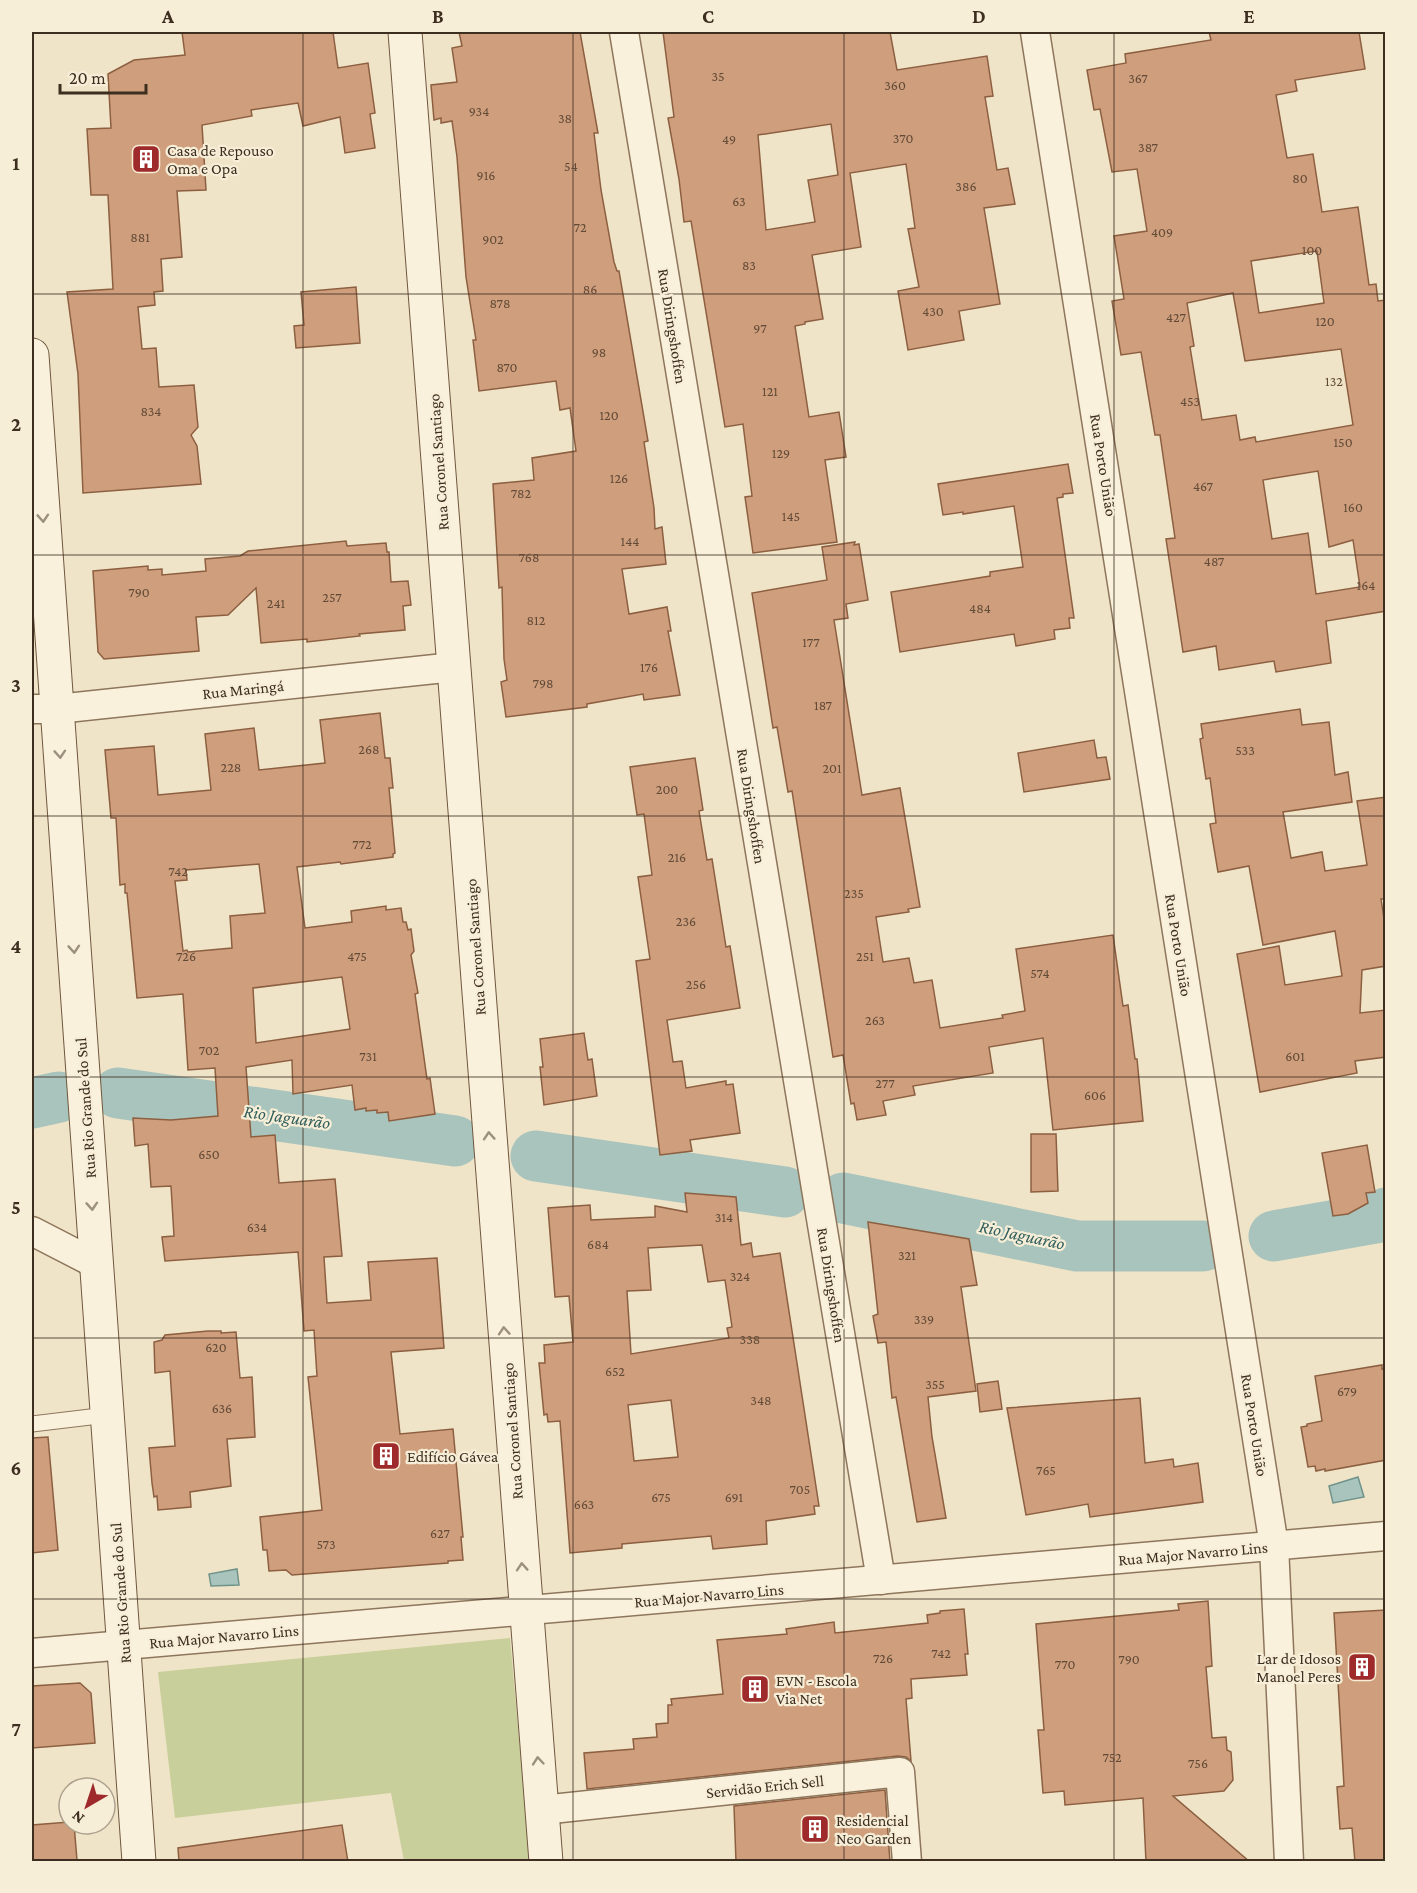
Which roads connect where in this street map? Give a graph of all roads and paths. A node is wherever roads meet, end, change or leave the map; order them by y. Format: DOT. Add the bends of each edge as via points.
graph roads {
  1 [pos="405,32"];
  2 [pos="624,32"];
  3 [pos="1035,32"];
  4 [pos="32,355"];
  5 [pos="453,667"];
  6 [pos="44,709"];
  7 [pos="32,1231"];
  8 [pos="96,1264"];
  9 [pos="107,1414"];
  10 [pos="32,1424"];
  11 [pos="1386,1536"];
  12 [pos="1274,1546"];
  13 [pos="881,1580"];
  14 [pos="526,1611"];
  15 [pos="123,1645"];
  16 [pos="32,1653"];
  17 [pos="542,1810"];
  18 [pos="139,1862"];
  19 [pos="546,1862"];
  20 [pos="907,1862"];
  21 [pos="1288,1862"];
  1 -- 5 [label="main road, Rua Coronel Santiago"];
  2 -- 13 [label="street, Rua Diringshoffen"];
  3 -- 12 [label="street, Rua Porto União"];
  4 -- 6 [label="main road, Rua Rio Grande do Sul, one-way"];
  5 -- 6 [label="street, Rua Maringá"];
  14 -- 5 [label="main road, Rua Coronel Santiago, one-way"];
  6 -- 8 [label="main road, Rua Rio Grande do Sul, one-way"];
  7 -- 8 [label="street"];
  8 -- 9 [label="main road, Rua Rio Grande do Sul"];
  9 -- 10 [label="lane"];
  9 -- 15 [label="main road, Rua Rio Grande do Sul"];
  11 -- 12 [label="street, Rua Major Navarro Lins"];
  12 -- 13 [label="street, Rua Major Navarro Lins"];
  12 -- 21 [label="street, Rua Porto União"];
  13 -- 14 [label="street, Rua Major Navarro Lins"];
  14 -- 15 [label="street, Rua Major Navarro Lins"];
  17 -- 14 [label="main road, Rua Coronel Santiago, one-way"];
  15 -- 16 [label="street, Rua Major Navarro Lins"];
  15 -- 18 [label="main road, Rua Rio Grande do Sul"];
  17 -- 19 [label="main road, Rua Coronel Santiago"];
  17 -- 20 [label="street, Servidão Erich Sell" via="900,1772"];
}
